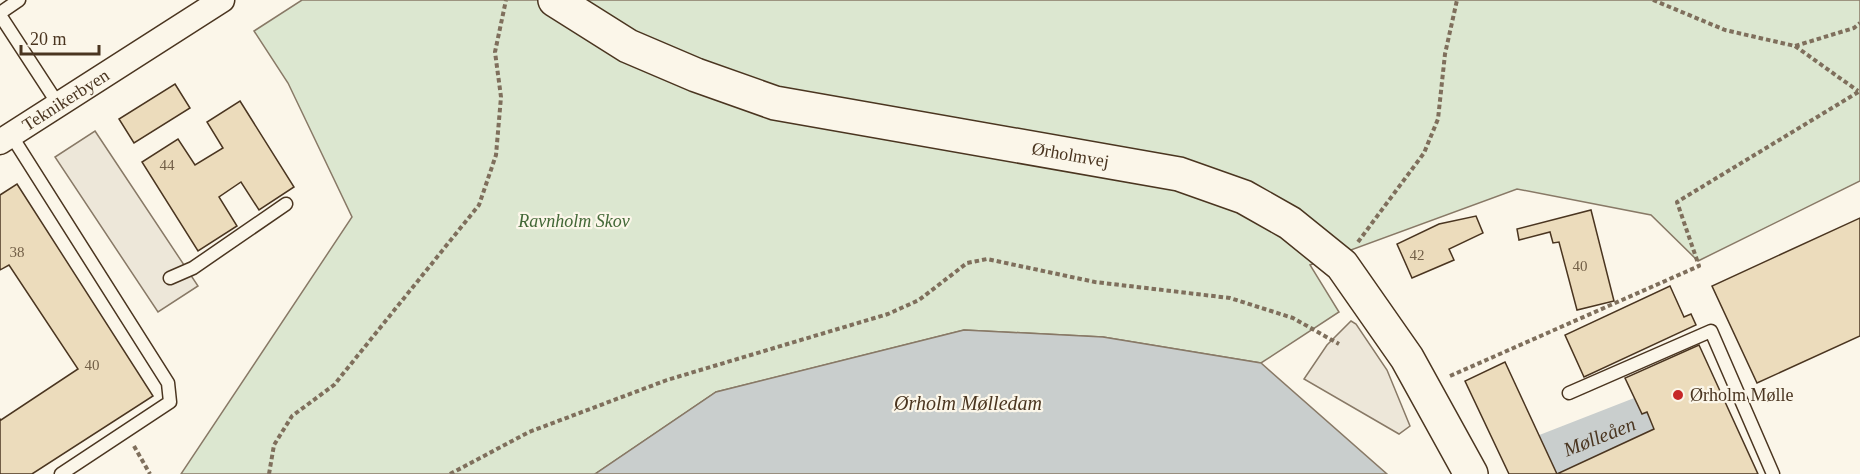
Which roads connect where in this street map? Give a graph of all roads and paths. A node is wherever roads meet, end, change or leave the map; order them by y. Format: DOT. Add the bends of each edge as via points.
graph roads {
  1 [pos="19,0"];
  2 [pos="222,0"];
  3 [pos="506,0"];
  4 [pos="555,0"];
  5 [pos="1457,0"];
  6 [pos="1653,0"];
  7 [pos="0,14"];
  8 [pos="1860,23"];
  9 [pos="1796,46"];
  10 [pos="1859,91"];
  11 [pos="58,104"];
  12 [pos="6,138"];
  13 [pos="286,204"];
  14 [pos="1342,265"];
  15 [pos="170,278"];
  16 [pos="1339,344"];
  17 [pos="1425,388"];
  18 [pos="1569,393"];
  19 [pos="126,432"];
  20 [pos="61,474"];
  21 [pos="150,474"];
  22 [pos="269,474"];
  23 [pos="450,474"];
  24 [pos="1471,474"];
  25 [pos="1773,474"];
  1 -- 7 [label="lane"];
  2 -- 11 [label="street, Teknikerbyen"];
  3 -- 22 [label="path" via="495,52 501,97 496,155 479,205 334,385 292,416 274,445"];
  4 -- 14 [label="street, Ørholmvej" via="628,46 776,103 1179,174 1244,197 1290,223"];
  5 -- 14 [label="path" via="1445,54 1438,119 1424,153"];
  6 -- 9 [label="path" via="1725,30"];
  7 -- 11 [label="lane"];
  8 -- 9 [label="path"];
  9 -- 10 [label="path"];
  10 -- 17 [label="path" via="1677,202 1699,266"];
  11 -- 12 [label="street, Teknikerbyen"];
  12 -- 19 [label="lane" via="168,383 170,402"];
  13 -- 15 [label="lane" via="193,268"];
  14 -- 17 [label="street, Ørholmvej"];
  16 -- 23 [label="path" via="1293,318 1230,298 1095,282 987,259 967,263 919,300 888,314 667,380 529,432"];
  17 -- 24 [label="street, Ørholmvej"];
  18 -- 25 [label="lane" via="1711,330"];
  19 -- 20 [label="lane"];
  19 -- 21 [label="path"];
}
